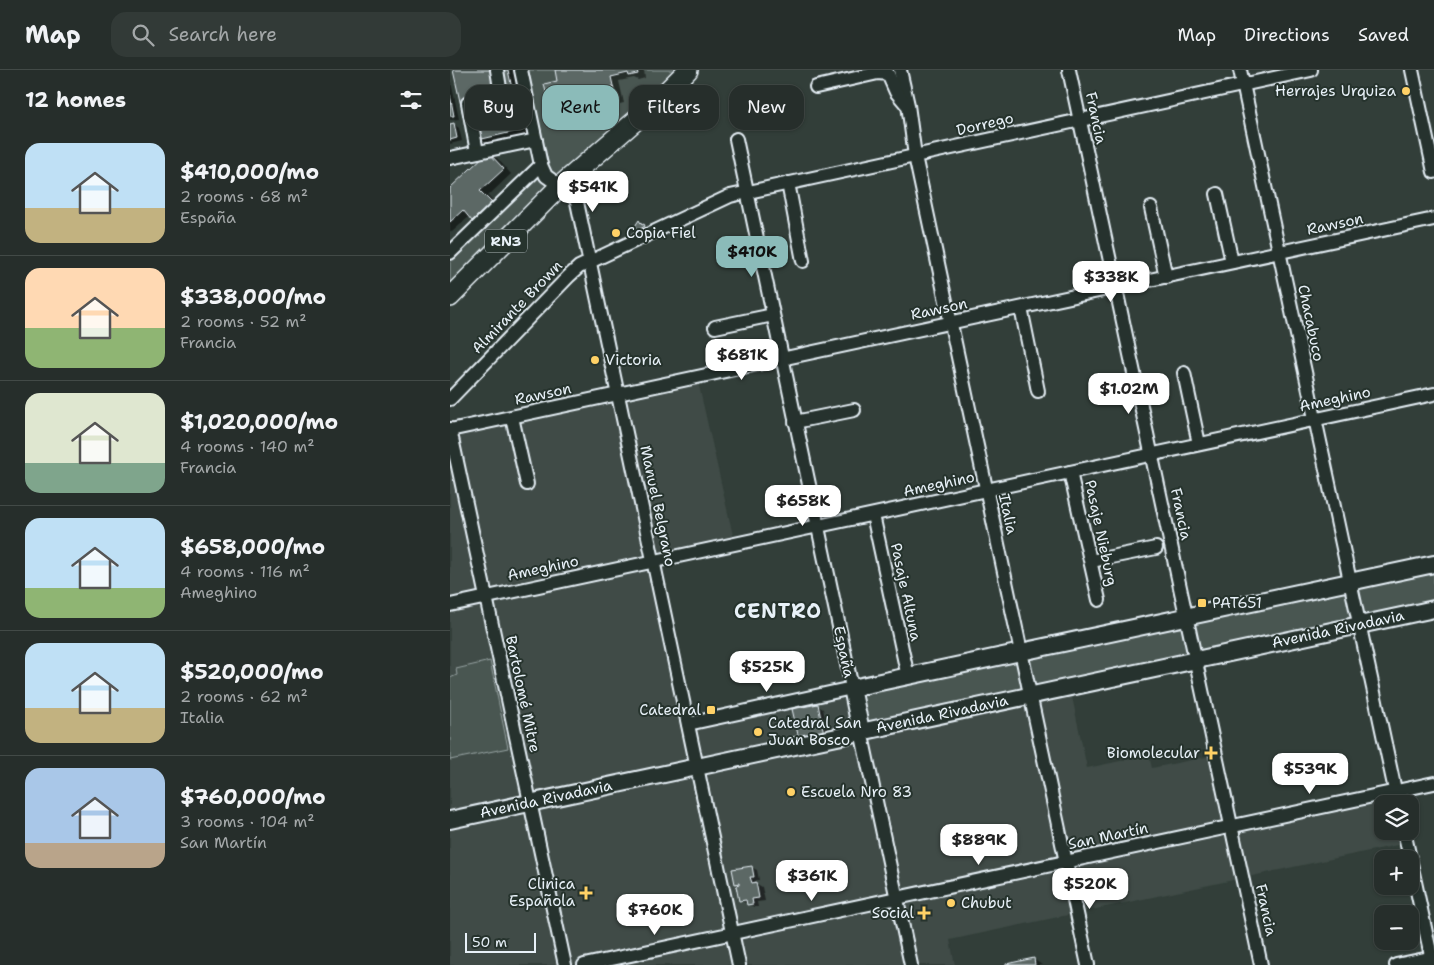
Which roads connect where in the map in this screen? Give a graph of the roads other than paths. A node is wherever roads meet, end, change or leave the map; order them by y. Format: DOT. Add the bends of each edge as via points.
graph roads {
  1 [pos="497,70"];
  2 [pos="521,70"];
  3 [pos="688,70"];
  4 [pos="900,70"];
  5 [pos="1069,70"];
  6 [pos="1240,70"];
  7 [pos="1311,70"];
  8 [pos="1412,70"];
  9 [pos="1243,84"];
  10 [pos="816,87"];
  11 [pos="908,105"];
  12 [pos="1080,119"];
  13 [pos="736,139"];
  14 [pos="536,140"];
  15 [pos="477,152"];
  16 [pos="915,156"];
  17 [pos="450,158"];
  18 [pos="541,165"];
  19 [pos="1434,172"];
  20 [pos="788,183"];
  21 [pos="561,185"];
  22 [pos="748,192"];
  23 [pos="1217,194"];
  24 [pos="1151,208"];
  25 [pos="1434,219"];
  26 [pos="1279,252"];
  27 [pos="450,253"];
  28 [pos="802,261"];
  29 [pos="1232,262"];
  30 [pos="589,263"];
  31 [pos="1166,277"];
  32 [pos="1116,288"];
  33 [pos="450,297"];
  34 [pos="1021,308"];
  35 [pos="773,315"];
  36 [pos="950,323"];
  37 [pos="715,327"];
  38 [pos="782,359"];
  39 [pos="1184,374"];
  40 [pos="1038,392"];
  41 [pos="617,394"];
  42 [pos="1434,394"];
  43 [pos="450,399"];
  44 [pos="854,410"];
  45 [pos="512,417"];
  46 [pos="1315,420"];
  47 [pos="795,422"];
  48 [pos="450,430"];
  49 [pos="1200,444"];
  50 [pos="1152,455"];
  51 [pos="1070,472"];
  52 [pos="527,484"];
  53 [pos="986,490"];
  54 [pos="873,514"];
  55 [pos="818,527"];
  56 [pos="1156,548"];
  57 [pos="653,561"];
  58 [pos="1090,562"];
  59 [pos="1434,564"];
  60 [pos="1350,582"];
  61 [pos="486,597"];
  62 [pos="1099,600"];
  63 [pos="450,605"];
  64 [pos="1434,609"];
  65 [pos="1186,617"];
  66 [pos="1359,625"];
  67 [pos="1021,652"];
  68 [pos="1196,660"];
  69 [pos="908,677"];
  70 [pos="852,688"];
  71 [pos="1030,695"];
  72 [pos="688,724"];
  73 [pos="861,731"];
  74 [pos="697,767"];
  75 [pos="1434,783"];
  76 [pos="1395,795"];
  77 [pos="1404,795"];
  78 [pos="530,802"];
  79 [pos="1374,802"];
  80 [pos="450,820"];
  81 [pos="1231,826"];
  82 [pos="1406,840"];
  83 [pos="1066,862"];
  84 [pos="897,898"];
  85 [pos="733,933"];
  86 [pos="1433,960"];
  87 [pos="565,965"];
  88 [pos="584,965"];
  89 [pos="739,965"];
  90 [pos="911,965"];
  91 [pos="1088,965"];
  92 [pos="1261,965"];
  93 [pos="1396,965"];
  1 -- 15 [label="street" via="501,94 468,103"];
  2 -- 14 [label="street"];
  3 -- 21 [label="highway, RN3" via="649,109"];
  4 -- 11 [label="street, Italia"];
  5 -- 12 [label="street, Francia"];
  6 -- 9 [label="street, Chacabuco"];
  7 -- 9 [label="street, Dorrego"];
  8 -- 19 [label="street"];
  9 -- 12 [label="street, Dorrego"];
  9 -- 26 [label="street, Chacabuco"];
  10 -- 11 [label="street" via="878,73 888,74 896,92"];
  11 -- 16 [label="street, Italia"];
  12 -- 16 [label="street, Dorrego"];
  12 -- 32 [label="street, Francia"];
  13 -- 22 [label="street, España"];
  14 -- 15 [label="street"];
  14 -- 18 [label="street"];
  15 -- 17 [label="street"];
  16 -- 20 [label="street, Dorrego"];
  16 -- 36 [label="street, Italia"];
  18 -- 21 [label="street, Manuel Belgrano" via="546,176"];
  18 -- 27 [label="street"];
  20 -- 22 [label="street, Dorrego"];
  20 -- 28 [label="street"];
  21 -- 30 [label="street, Manuel Belgrano" via="574,195 577,202"];
  21 -- 33 [label="highway, RN3"];
  22 -- 30 [label="street, Dorrego" via="730,196"];
  22 -- 35 [label="street, España"];
  23 -- 29 [label="street"];
  24 -- 31 [label="street"];
  25 -- 26 [label="street, Rawson"];
  26 -- 29 [label="street, Rawson"];
  26 -- 46 [label="street, Chacabuco"];
  29 -- 31 [label="street, Rawson"];
  30 -- 41 [label="street, Manuel Belgrano"];
  30 -- 43 [label="street, Almirante Brown" via="569,276"];
  31 -- 32 [label="street, Rawson"];
  32 -- 34 [label="street, Rawson"];
  32 -- 50 [label="street, Francia"];
  34 -- 36 [label="street, Rawson"];
  34 -- 40 [label="street"];
  35 -- 37 [label="street"];
  35 -- 38 [label="street, España"];
  36 -- 38 [label="street, Rawson"];
  36 -- 53 [label="street, Italia"];
  38 -- 41 [label="street, Rawson"];
  38 -- 47 [label="street, España"];
  39 -- 49 [label="street"];
  41 -- 45 [label="street, Rawson"];
  41 -- 57 [label="street, Manuel Belgrano"];
  42 -- 46 [label="street, Ameghino"];
  44 -- 47 [label="street"];
  45 -- 48 [label="street, Rawson"];
  45 -- 52 [label="street"];
  46 -- 49 [label="street, Ameghino"];
  46 -- 60 [label="street, Chacabuco"];
  47 -- 55 [label="street, España"];
  48 -- 61 [label="street, Bartolomé Mitre"];
  49 -- 50 [label="street, Ameghino"];
  50 -- 51 [label="street, Ameghino"];
  50 -- 65 [label="street, Francia"];
  51 -- 53 [label="street, Ameghino"];
  51 -- 58 [label="street, Pasaje Nieburg"];
  53 -- 54 [label="street, Ameghino"];
  53 -- 67 [label="street, Italia"];
  54 -- 55 [label="street, Ameghino"];
  54 -- 69 [label="street, Pasaje Altuna"];
  55 -- 57 [label="street, Ameghino"];
  55 -- 70 [label="street, España"];
  56 -- 58 [label="street"];
  57 -- 61 [label="street, Ameghino"];
  57 -- 72 [label="street, Manuel Belgrano"];
  58 -- 62 [label="street, Pasaje Nieburg"];
  59 -- 60 [label="main road"];
  60 -- 65 [label="main road"];
  60 -- 66 [label="street, Chacabuco"];
  61 -- 63 [label="street, Ameghino"];
  61 -- 78 [label="street, Bartolomé Mitre"];
  64 -- 66 [label="main road, Avenida Rivadavia"];
  65 -- 67 [label="main road"];
  65 -- 68 [label="street, Francia"];
  66 -- 68 [label="main road, Avenida Rivadavia"];
  66 -- 76 [label="street, Chacabuco"];
  67 -- 69 [label="main road"];
  67 -- 71 [label="street, Italia"];
  68 -- 71 [label="main road, Avenida Rivadavia"];
  68 -- 81 [label="street, Francia"];
  69 -- 70 [label="main road"];
  70 -- 72 [label="street"];
  70 -- 73 [label="main road, España"];
  71 -- 73 [label="main road, Avenida Rivadavia"];
  71 -- 83 [label="street, Italia"];
  72 -- 74 [label="street, Manuel Belgrano"];
  73 -- 74 [label="main road, Avenida Rivadavia"];
  73 -- 84 [label="street, España"];
  74 -- 78 [label="main road, Avenida Rivadavia"];
  74 -- 85 [label="street, Manuel Belgrano"];
  75 -- 77 [label="street, San Martín"];
  78 -- 80 [label="main road, Avenida Rivadavia"];
  78 -- 87 [label="street, Bartolomé Mitre"];
  79 -- 81 [label="street, San Martín"];
  81 -- 83 [label="street, San Martín"];
  81 -- 92 [label="street, Francia"];
  82 -- 86 [label="street"];
  83 -- 84 [label="street, San Martín"];
  83 -- 91 [label="street, Italia"];
  84 -- 85 [label="street, San Martín"];
  84 -- 90 [label="street, España"];
  85 -- 88 [label="street, San Martín"];
  85 -- 89 [label="street, Manuel Belgrano"];
  86 -- 93 [label="street"];
}
